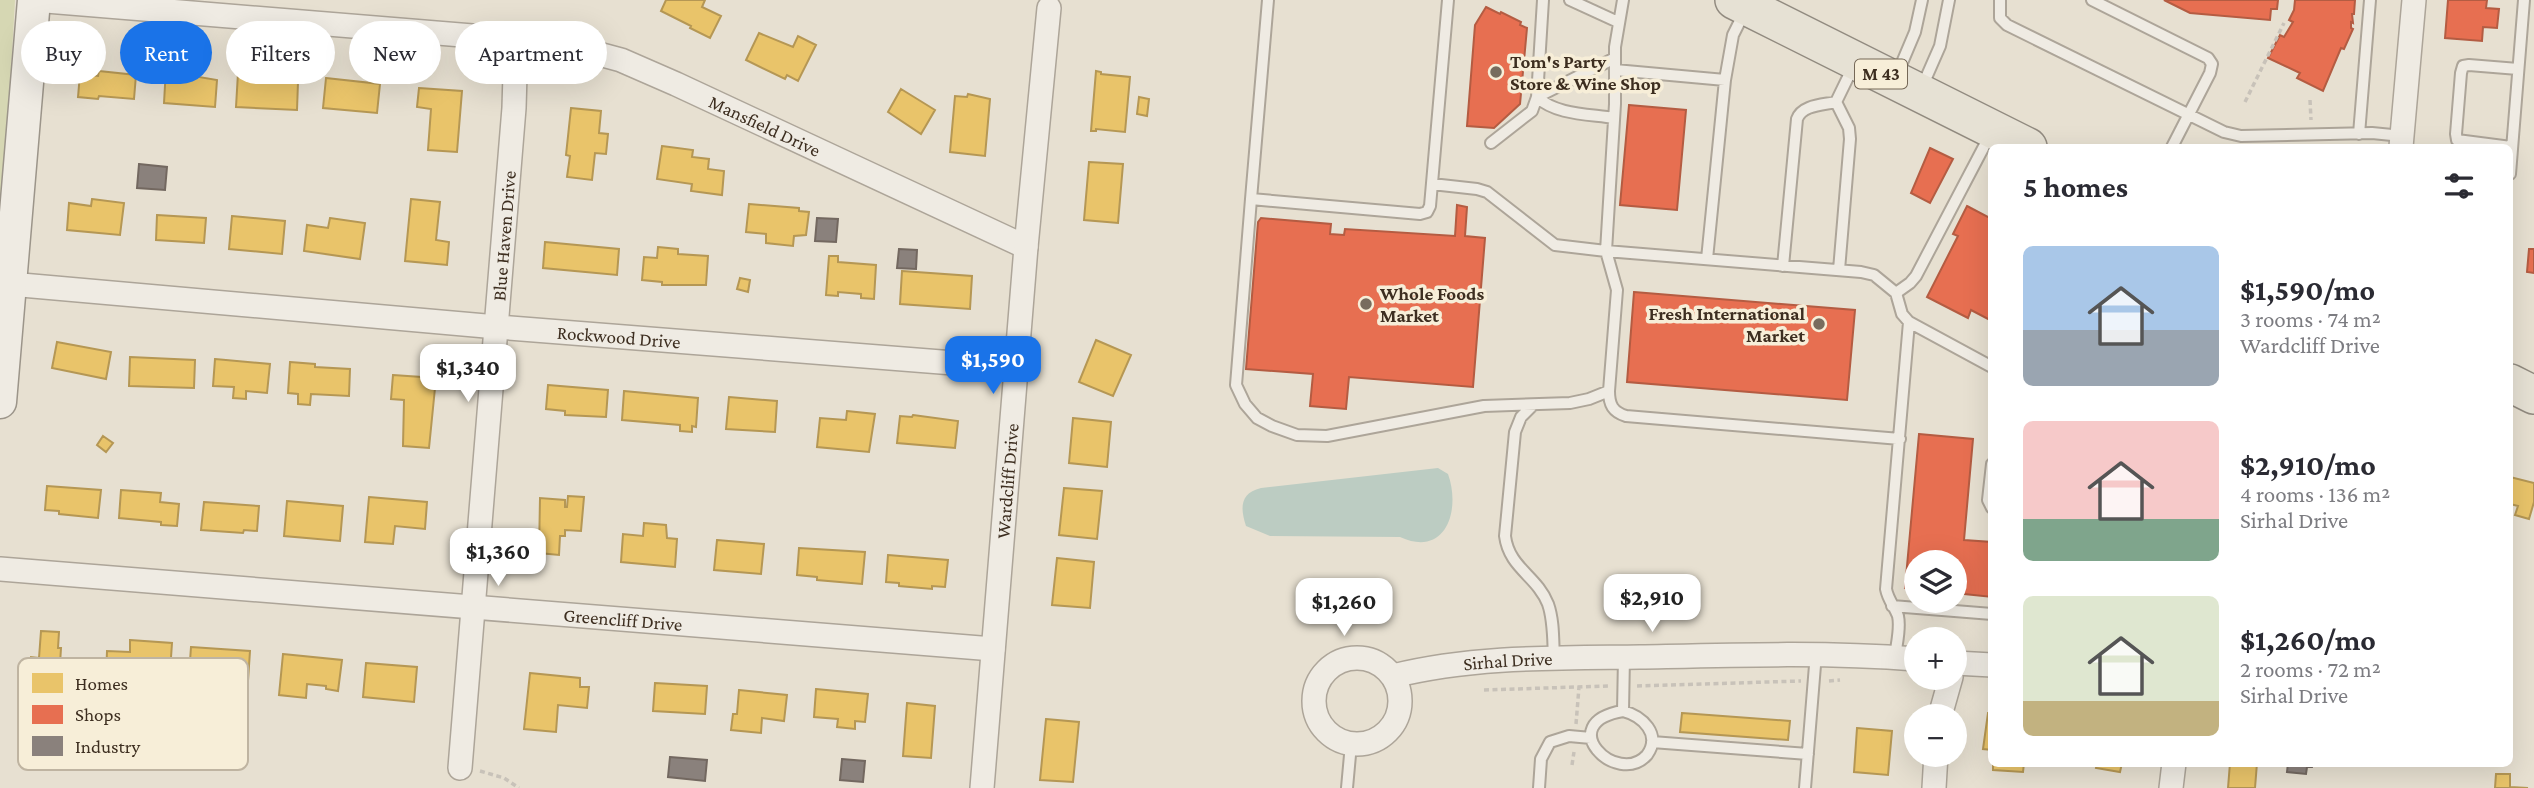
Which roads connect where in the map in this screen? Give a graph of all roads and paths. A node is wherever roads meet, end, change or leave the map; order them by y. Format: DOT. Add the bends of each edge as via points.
graph roads {
  1 [pos="34,0"];
  2 [pos="1268,0"];
  3 [pos="1448,0"];
  4 [pos="1543,0"];
  5 [pos="1570,0"];
  6 [pos="1623,0"];
  7 [pos="1922,0"];
  8 [pos="1949,0"];
  9 [pos="2000,0"];
  10 [pos="2092,0"];
  11 [pos="2370,0"];
  12 [pos="2414,0"];
  13 [pos="2524,0"];
  14 [pos="1741,3"];
  15 [pos="1049,8"];
  16 [pos="1618,22"];
  17 [pos="2284,23"];
  18 [pos="455,35"];
  19 [pos="607,56"];
  20 [pos="1856,61"];
  21 [pos="1615,64"];
  22 [pos="2518,69"];
  23 [pos="1725,80"];
  24 [pos="515,84"];
  25 [pos="1907,86"];
  26 [pos="1537,97"];
  27 [pos="1836,102"];
  28 [pos="2245,102"];
  29 [pos="2189,115"];
  30 [pos="1614,118"];
  31 [pos="1993,129"];
  32 [pos="2359,134"];
  33 [pos="2402,142"];
  34 [pos="1491,143"];
  35 [pos="2022,144"];
  36 [pos="2174,144"];
  37 [pos="2488,144"];
  38 [pos="2511,144"];
  39 [pos="1432,184"];
  40 [pos="1251,199"];
  41 [pos="1027,247"];
  42 [pos="1606,251"];
  43 [pos="1707,259"];
  44 [pos="1783,266"];
  45 [pos="1839,270"];
  46 [pos="5,284"];
  47 [pos="1896,293"];
  48 [pos="1909,322"];
  49 [pos="497,327"];
  50 [pos="1988,365"];
  51 [pos="1017,368"];
  52 [pos="2513,384"];
  53 [pos="1609,391"];
  54 [pos="2534,395"];
  55 [pos="0,402"];
  56 [pos="1532,406"];
  57 [pos="1900,439"];
  58 [pos="0,569"];
  59 [pos="1892,606"];
  60 [pos="474,608"];
  61 [pos="1988,614"];
  62 [pos="993,649"];
  63 [pos="1904,649"];
  64 [pos="1816,653"];
  65 [pos="1624,657"];
  66 [pos="1554,659"];
  67 [pos="1904,659"];
  68 [pos="1988,665"];
  69 [pos="1967,667"];
  70 [pos="1392,676"];
  71 [pos="1840,680"];
  72 [pos="1814,681"];
  73 [pos="1624,686"];
  74 [pos="1484,690"];
  75 [pos="1623,711"];
  76 [pos="1591,738"];
  77 [pos="1652,742"];
  78 [pos="1352,744"];
  79 [pos="1808,754"];
  80 [pos="1935,767"];
  81 [pos="2174,767"];
  82 [pos="460,768"];
  83 [pos="519,788"];
  84 [pos="982,788"];
  85 [pos="1347,788"];
  86 [pos="1539,788"];
  87 [pos="1805,788"];
  88 [pos="1934,788"];
  89 [pos="2171,788"];
  1 -- 18 [label="street, Mansfield Drive"];
  1 -- 46 [label="street"];
  2 -- 40 [label="lane"];
  3 -- 39 [label="lane"];
  4 -- 26 [label="lane"];
  5 -- 16 [label="lane"];
  6 -- 16 [label="lane"];
  7 -- 25 [label="lane"];
  8 -- 25 [label="lane" via="1940,46"];
  9 -- 29 [label="lane" via="2000,18 2007,25"];
  10 -- 29 [label="lane" via="2208,58 2210,73"];
  11 -- 32 [label="lane"];
  12 -- 33 [label="street"];
  13 -- 22 [label="lane"];
  14 -- 20 [label="main road, M 43"];
  14 -- 23 [label="lane"];
  15 -- 41 [label="street, Wardcliff Drive"];
  16 -- 21 [label="lane"];
  17 -- 28 [label="path"];
  19 -- 41 [label="street, Mansfield Drive"];
  20 -- 25 [label="main road, M 43"];
  20 -- 27 [label="lane"];
  21 -- 23 [label="lane"];
  21 -- 26 [label="lane"];
  21 -- 30 [label="lane"];
  22 -- 37 [label="lane" via="2469,65 2460,73 2457,140"];
  22 -- 38 [label="lane"];
  23 -- 43 [label="lane"];
  24 -- 49 [label="street, Blue Haven Drive"];
  25 -- 31 [label="main road, M 43"];
  26 -- 30 [label="lane" via="1558,109"];
  26 -- 34 [label="lane" via="1532,111"];
  27 -- 44 [label="lane" via="1805,109 1797,119"];
  27 -- 45 [label="lane" via="1850,139"];
  29 -- 32 [label="lane" via="2241,136"];
  29 -- 36 [label="lane"];
  30 -- 42 [label="lane"];
  31 -- 35 [label="main road, M 43"];
  31 -- 47 [label="lane" via="1916,276"];
  32 -- 33 [label="lane"];
  39 -- 40 [label="lane" via="1430,206 1420,214"];
  39 -- 42 [label="lane" via="1487,192 1555,245"];
  40 -- 56 [label="lane" via="1236,385 1256,418 1297,435 1327,436 1485,406"];
  41 -- 51 [label="street, Wardcliff Drive"];
  42 -- 43 [label="lane"];
  42 -- 53 [label="lane" via="1617,290"];
  43 -- 44 [label="lane"];
  44 -- 45 [label="lane"];
  45 -- 47 [label="lane" via="1874,275"];
  46 -- 49 [label="street, Rockwood Drive"];
  46 -- 55 [label="street"];
  47 -- 48 [label="lane"];
  48 -- 50 [label="lane"];
  48 -- 57 [label="lane"];
  49 -- 51 [label="street, Rockwood Drive"];
  49 -- 60 [label="street, Blue Haven Drive"];
  51 -- 62 [label="street, Wardcliff Drive"];
  52 -- 54 [label="main road"];
  53 -- 56 [label="lane" via="1589,399"];
  53 -- 57 [label="lane" via="1612,408 1626,416"];
  56 -- 66 [label="lane" via="1515,432 1505,536 1514,562 1549,605"];
  57 -- 59 [label="lane" via="1886,589"];
  58 -- 60 [label="street, Greencliff Drive"];
  59 -- 61 [label="lane"];
  59 -- 63 [label="lane"];
  60 -- 62 [label="street, Greencliff Drive"];
  60 -- 82 [label="street, Blue Haven Drive"];
  62 -- 84 [label="street, Wardcliff Drive"];
  64 -- 65 [label="street, Sirhal Drive"];
  64 -- 67 [label="street, Sirhal Drive"];
  64 -- 72 [label="lane"];
  65 -- 66 [label="street, Sirhal Drive"];
  65 -- 73 [label="lane"];
  66 -- 70 [label="street, Sirhal Drive" via="1484,660"];
  68 -- 69 [label="street"];
  70 -- 78 [label="street" via="1399,689 1398,717 1379,738"];
  70 -- 78 [label="street" via="1376,663 1355,657 1335,664 1320,678 1314,692 1318,720 1338,740"];
  71 -- 72 [label="path"];
  72 -- 73 [label="path"];
  72 -- 79 [label="lane"];
  73 -- 74 [label="path"];
  73 -- 75 [label="lane"];
  75 -- 76 [label="lane" via="1601,719"];
  75 -- 77 [label="lane" via="1645,722"];
  76 -- 77 [label="lane" via="1600,758 1620,766 1642,760"];
  76 -- 86 [label="lane" via="1569,736 1550,742 1541,760"];
  77 -- 79 [label="lane"];
  78 -- 85 [label="lane"];
  79 -- 87 [label="lane"];
  80 -- 88 [label="street"];
  81 -- 89 [label="street"];
  82 -- 83 [label="path" via="504,778"];
}
